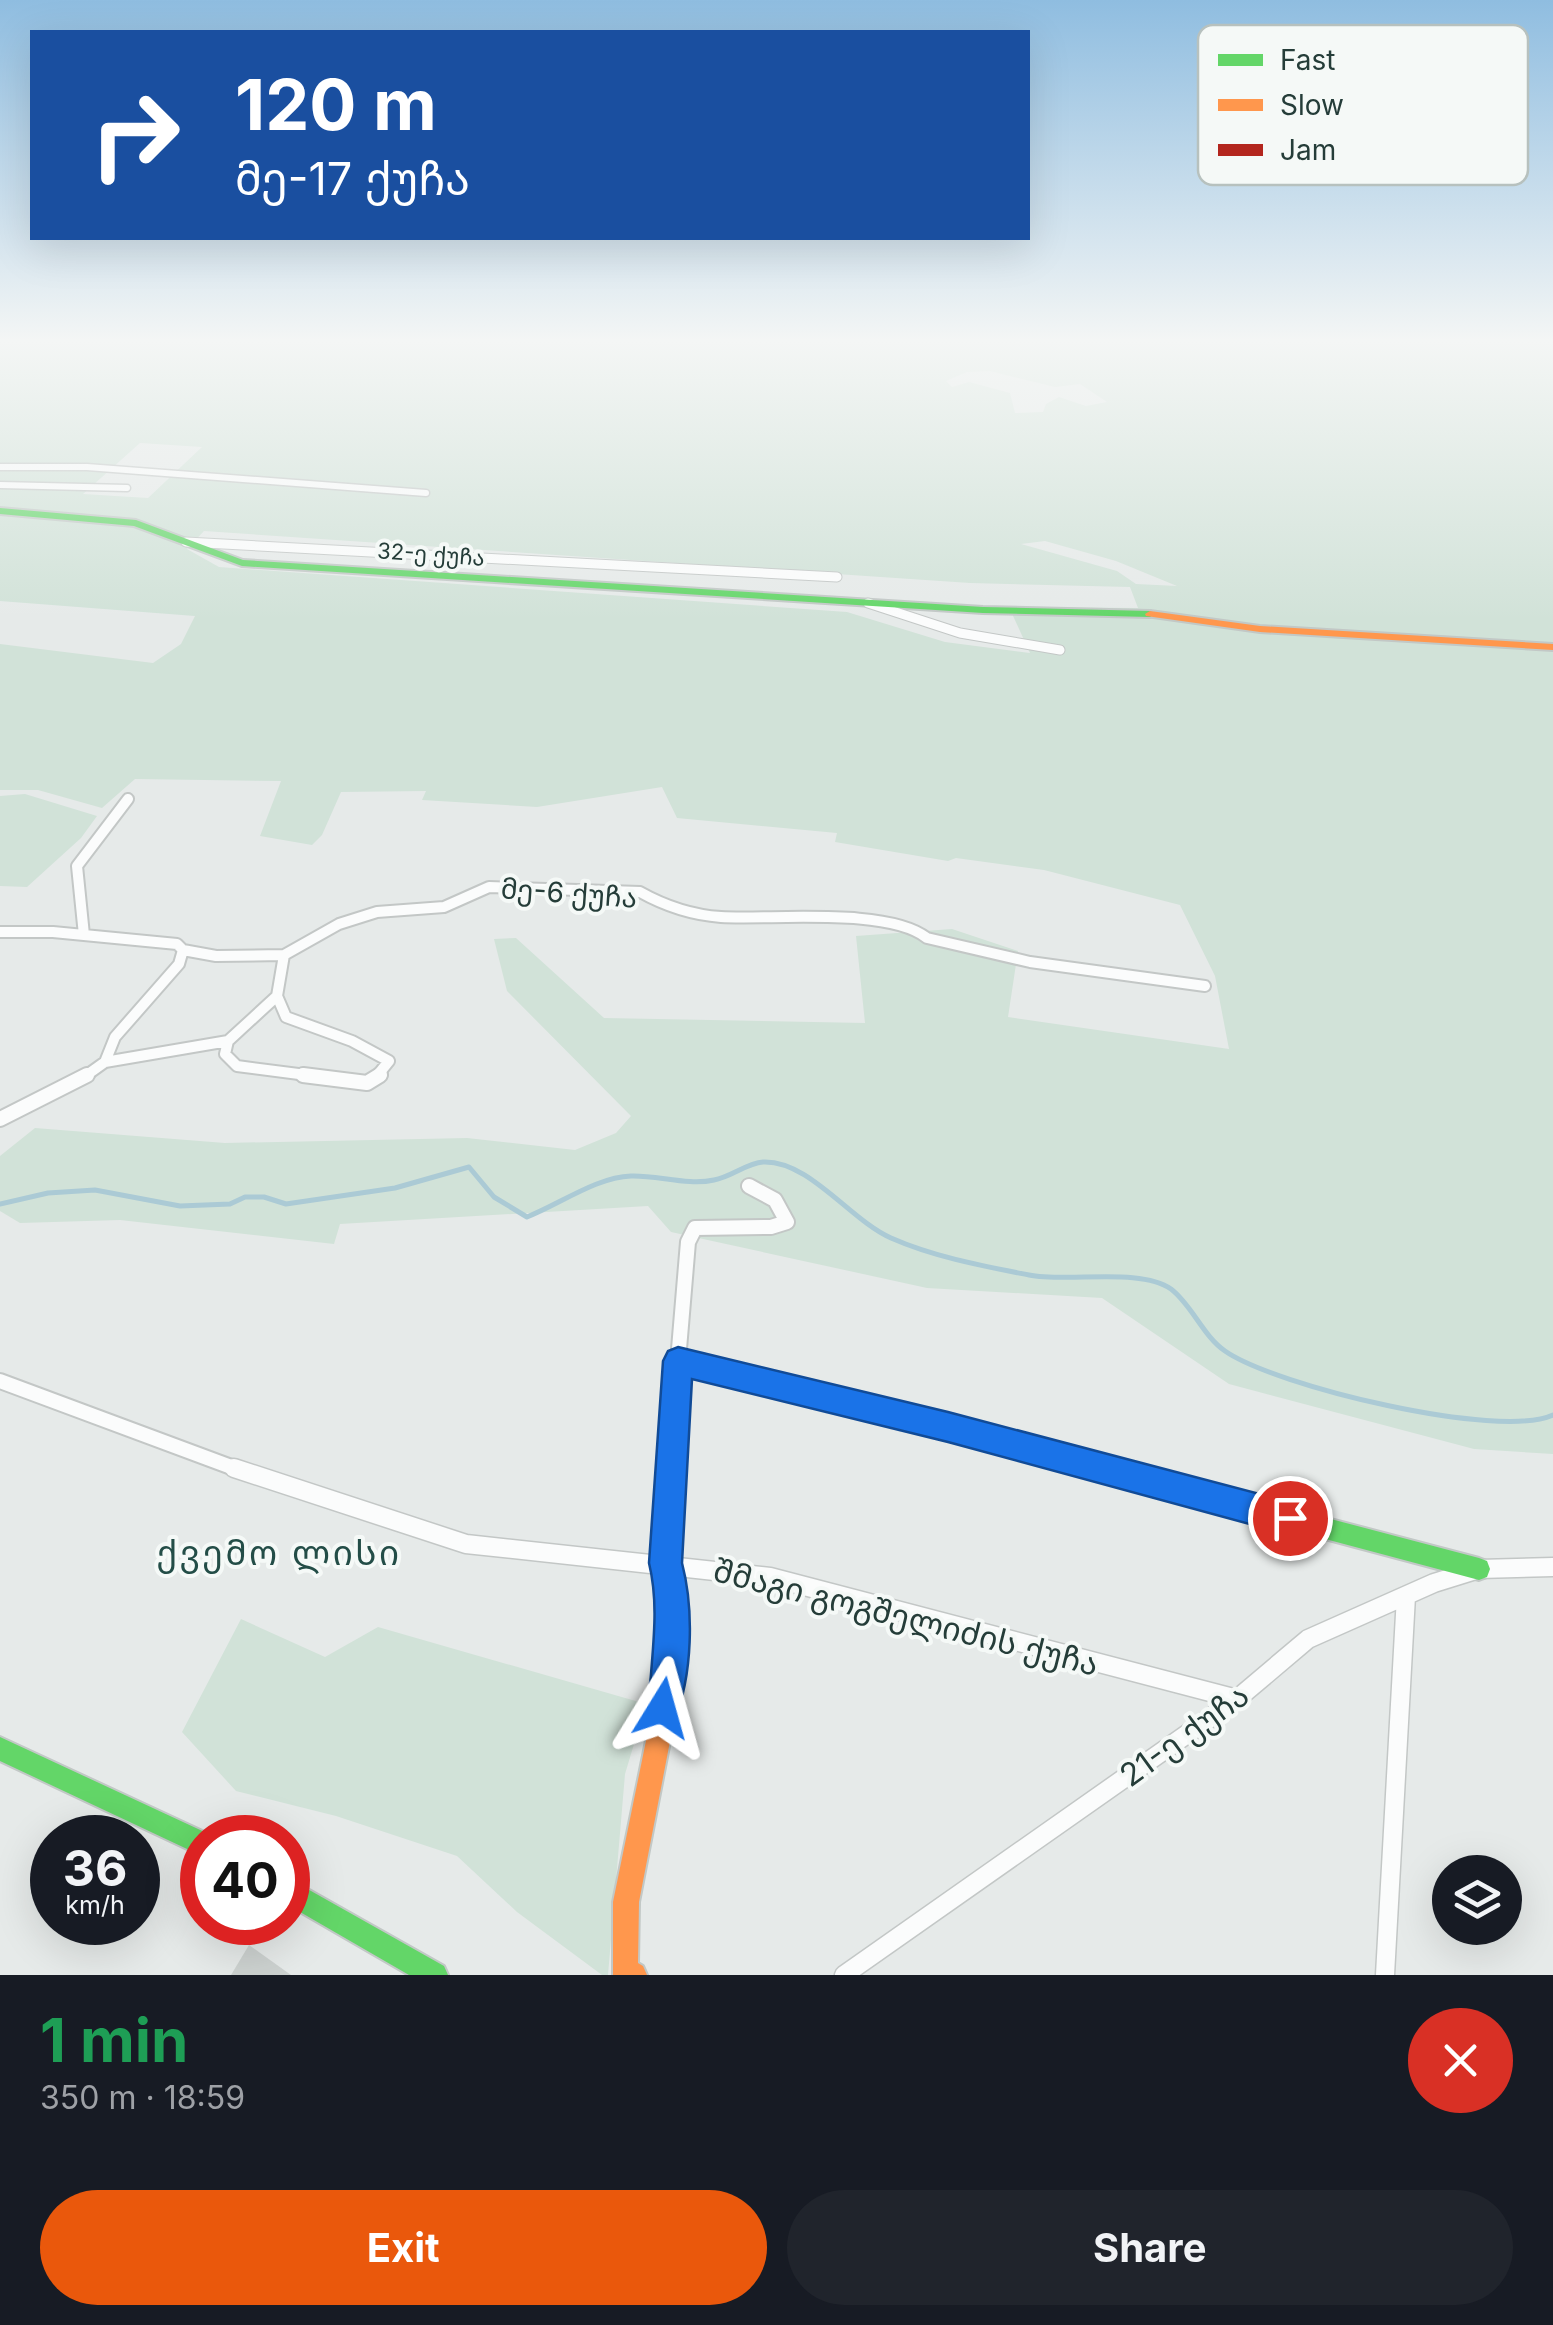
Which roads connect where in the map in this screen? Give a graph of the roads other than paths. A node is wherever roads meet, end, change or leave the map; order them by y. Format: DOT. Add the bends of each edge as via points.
graph roads {
  1 [pos="0,467"];
  2 [pos="0,486"];
  3 [pos="127,488"];
  4 [pos="426,492"];
  5 [pos="0,511"];
  6 [pos="182,542"];
  7 [pos="837,578"];
  8 [pos="868,603"];
  9 [pos="1553,648"];
  10 [pos="1060,650"];
  11 [pos="128,800"];
  12 [pos="0,932"];
  13 [pos="84,935"];
  14 [pos="183,950"];
  15 [pos="284,955"];
  16 [pos="1205,986"];
  17 [pos="277,996"];
  18 [pos="228,1041"];
  19 [pos="105,1062"];
  20 [pos="0,1119"];
  21 [pos="749,1186"];
  22 [pos="678,1361"];
  23 [pos="0,1381"];
  24 [pos="665,1563"];
  25 [pos="1553,1567"];
  26 [pos="1480,1569"];
  27 [pos="1406,1596"];
  28 [pos="1237,1700"];
  29 [pos="0,1748"];
  30 [pos="180,1834"];
  31 [pos="310,1904"];
  32 [pos="435,1975"];
  33 [pos="634,1975"];
  34 [pos="844,1975"];
  35 [pos="1385,1975"];
  1 -- 4 [label="street" via="87,467"];
  2 -- 3 [label="street"];
  5 -- 6 [label="street, 32-ე ქუჩა" via="125,520"];
  6 -- 7 [label="street"];
  6 -- 8 [label="street, 32-ე ქუჩა" via="242,563"];
  8 -- 9 [label="street, 32-ე ქუჩა" via="1137,612 1260,630"];
  8 -- 10 [label="street" via="960,632"];
  11 -- 13 [label="street" via="77,866"];
  12 -- 13 [label="street, მე-6 ქუჩა"];
  13 -- 14 [label="street, მე-6 ქუჩა" via="177,944"];
  14 -- 15 [label="street, მე-6 ქუჩა"];
  14 -- 19 [label="street" via="179,964 115,1036"];
  15 -- 16 [label="street, მე-6 ქუჩა" via="339,924 444,907 489,887 640,892 718,917 843,916 917,930 1017,962"];
  15 -- 17 [label="street"];
  17 -- 18 [label="street"];
  17 -- 18 [label="street" via="286,1017 344,1036 389,1061 380,1076 367,1083 237,1066 224,1054"];
  18 -- 19 [label="street"];
  19 -- 20 [label="street"];
  21 -- 22 [label="street" via="775,1200 788,1222 695,1228 688,1242"];
  22 -- 24 [label="street"];
  22 -- 26 [label="street"];
  23 -- 24 [label="street, შმაგი გოგშელიძის ქუჩა" via="184,1452 466,1544"];
  24 -- 28 [label="street, შმაგი გოგშელიძის ქუჩა" via="770,1577"];
  24 -- 33 [label="street" via="673,1591 668,1681 625,1907 625,1971"];
  25 -- 26 [label="street, 21-ე ქუჩა"];
  26 -- 27 [label="street, 21-ე ქუჩა"];
  27 -- 28 [label="street, 21-ე ქუჩა" via="1308,1638"];
  27 -- 35 [label="street"];
  28 -- 34 [label="street, 21-ე ქუჩა"];
  29 -- 30 [label="street"];
  31 -- 32 [label="street"];
}
